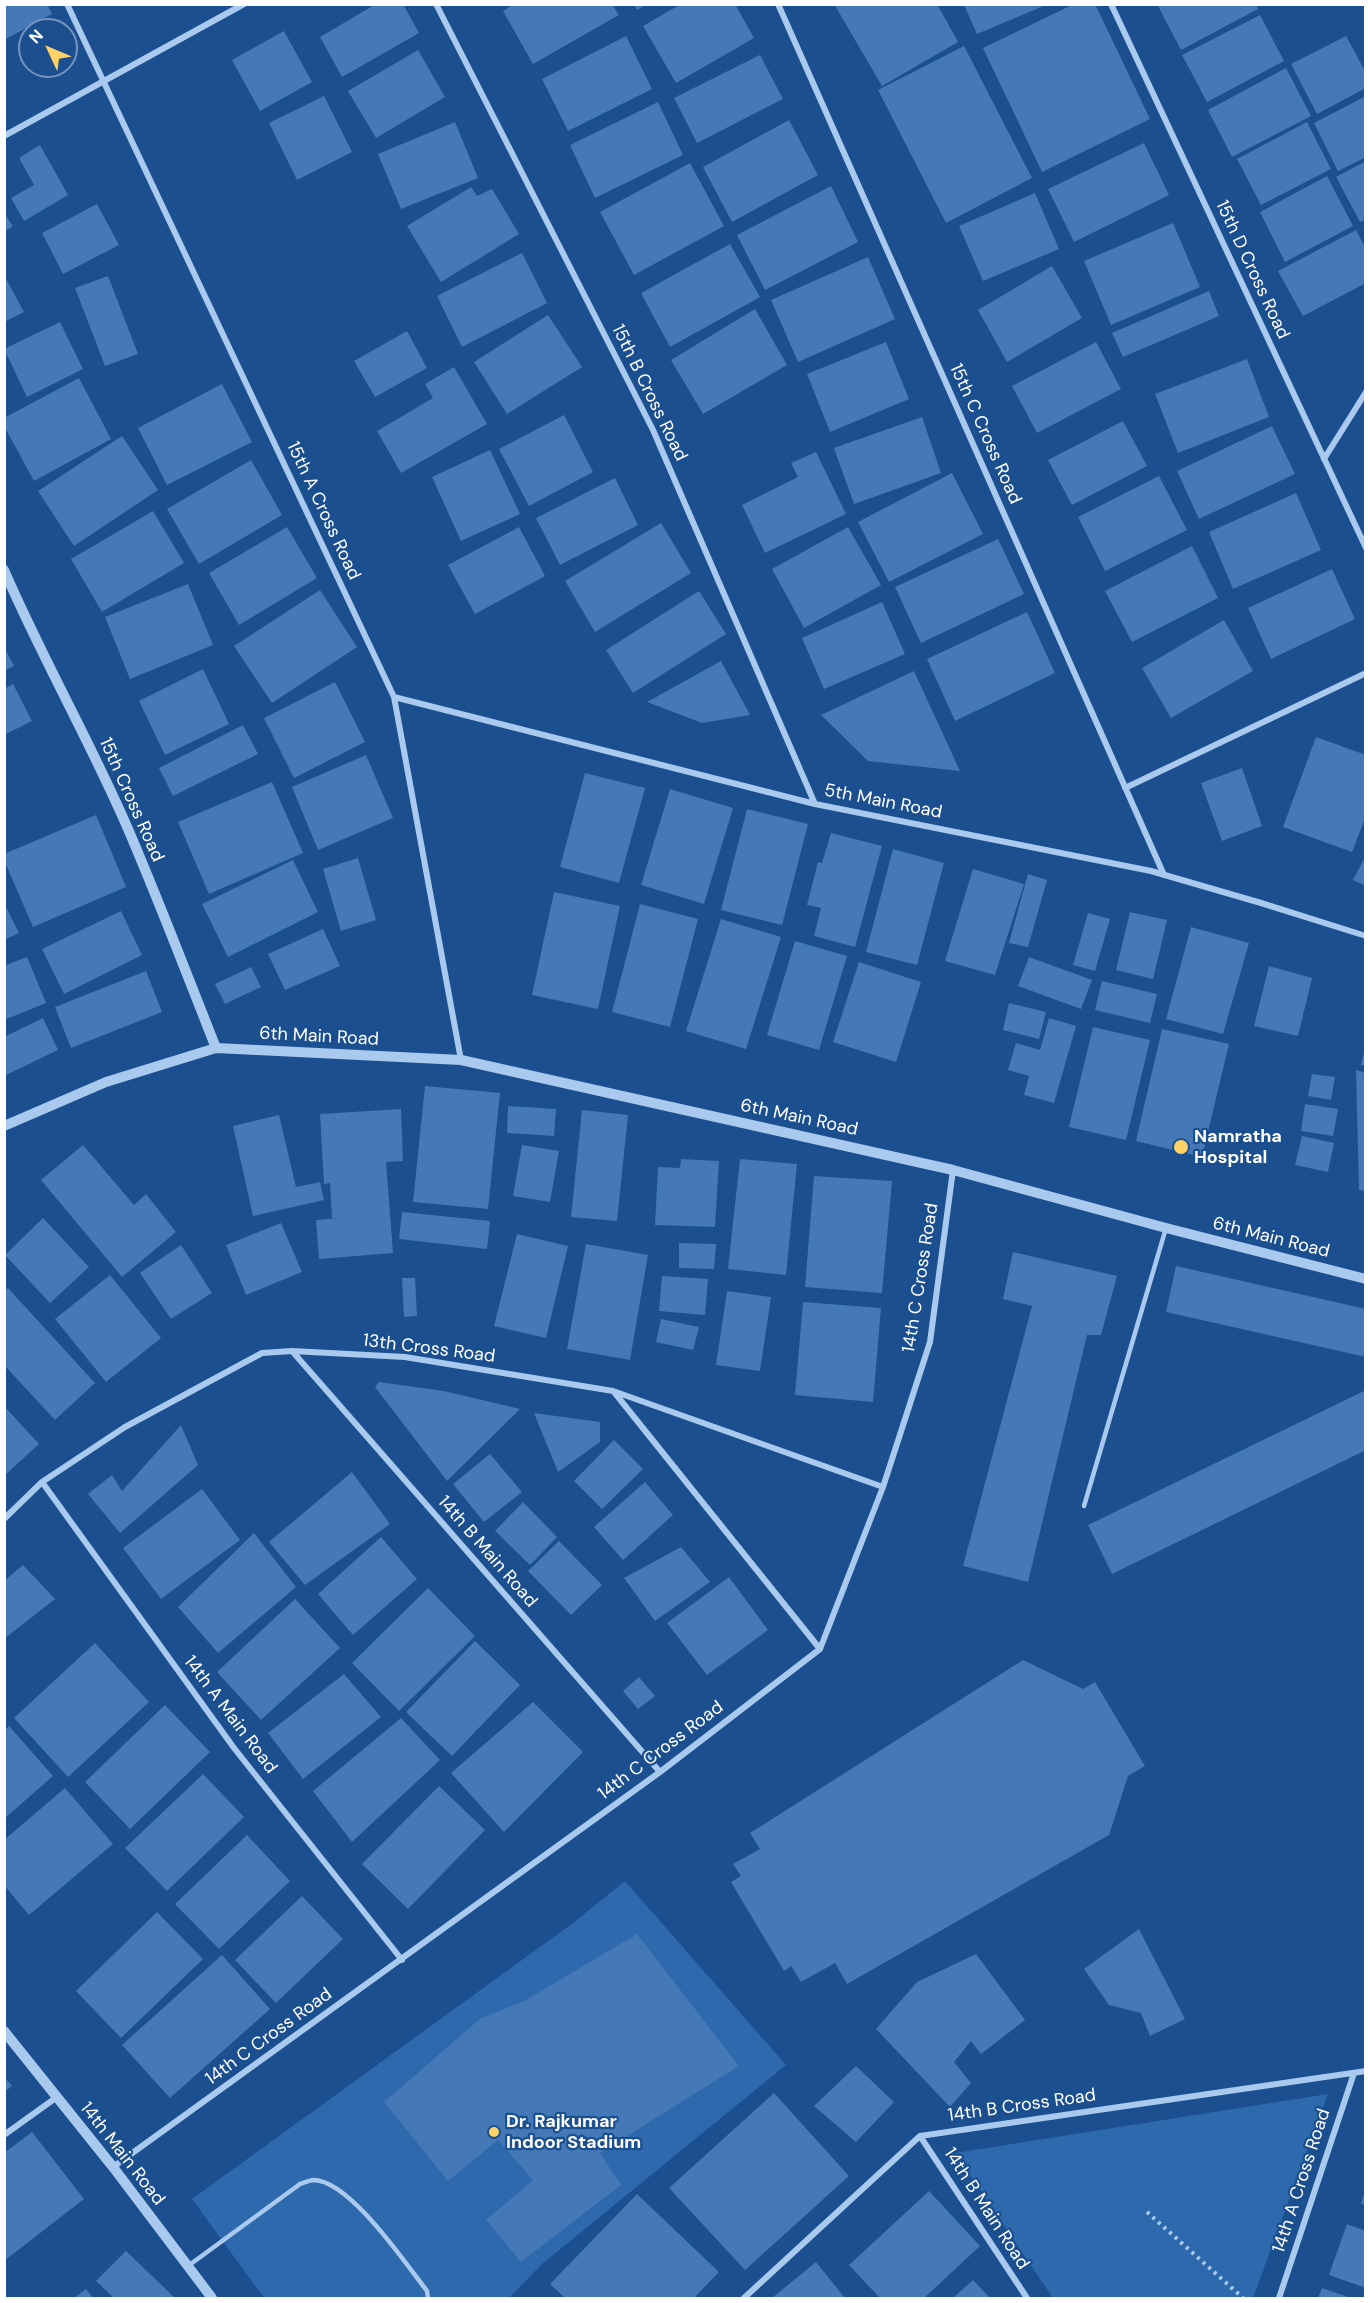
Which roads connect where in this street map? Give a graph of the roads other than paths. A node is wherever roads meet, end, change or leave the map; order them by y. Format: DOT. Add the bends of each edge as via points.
graph roads {
  1 [pos="67,4"];
  2 [pos="244,4"];
  3 [pos="436,4"];
  4 [pos="778,4"];
  5 [pos="1111,4"];
  6 [pos="104,83"];
  7 [pos="4,136"];
  8 [pos="1365,392"];
  9 [pos="1324,459"];
  10 [pos="1365,548"];
  11 [pos="4,570"];
  12 [pos="1365,674"];
  13 [pos="394,697"];
  14 [pos="1125,788"];
  15 [pos="815,804"];
  16 [pos="1164,875"];
  17 [pos="1365,936"];
  18 [pos="216,1048"];
  19 [pos="461,1060"];
  20 [pos="4,1126"];
  21 [pos="954,1170"];
  22 [pos="1166,1228"];
  23 [pos="1365,1279"];
  24 [pos="292,1351"];
  25 [pos="613,1391"];
  26 [pos="42,1482"];
  27 [pos="883,1487"];
  28 [pos="1084,1506"];
  29 [pos="4,1519"];
  30 [pos="820,1649"];
  31 [pos="660,1772"];
  32 [pos="402,1960"];
  33 [pos="4,2031"];
  34 [pos="1365,2071"];
  35 [pos="1354,2073"];
  36 [pos="57,2097"];
  37 [pos="4,2135"];
  38 [pos="920,2136"];
  39 [pos="113,2167"];
  40 [pos="188,2266"];
  41 [pos="212,2298"];
  42 [pos="428,2298"];
  43 [pos="744,2298"];
  44 [pos="1027,2298"];
  45 [pos="1279,2298"];
  1 -- 6 [label="street, 15th A Cross Road"];
  2 -- 6 [label="street"];
  3 -- 15 [label="street, 15th B Cross Road" via="653,430"];
  4 -- 14 [label="street, 15th C Cross Road"];
  5 -- 9 [label="street, 15th D Cross Road"];
  6 -- 7 [label="street"];
  6 -- 13 [label="street, 15th A Cross Road"];
  8 -- 9 [label="street"];
  9 -- 10 [label="street, 15th D Cross Road"];
  11 -- 18 [label="street, 15th Cross Road" via="128,828"];
  12 -- 14 [label="street"];
  13 -- 15 [label="street, 5th Main Road"];
  13 -- 19 [label="street, 15th A Cross Road"];
  14 -- 16 [label="street, 15th C Cross Road"];
  15 -- 16 [label="street, 5th Main Road"];
  16 -- 17 [label="street, 5th Main Road"];
  18 -- 19 [label="street, 6th Main Road"];
  18 -- 20 [label="street, 6th Main Road" via="106,1082"];
  19 -- 21 [label="street, 6th Main Road"];
  21 -- 22 [label="street, 6th Main Road"];
  21 -- 27 [label="street, 14th C Cross Road" via="930,1342"];
  22 -- 23 [label="street, 6th Main Road"];
  22 -- 28 [label="lane"];
  24 -- 25 [label="street, 13th Cross Road" via="405,1357"];
  24 -- 26 [label="street, 13th Cross Road" via="262,1353 125,1427"];
  24 -- 31 [label="street, 14th B Main Road"];
  25 -- 27 [label="street, 13th Cross Road"];
  25 -- 30 [label="street"];
  26 -- 29 [label="street, 13th Cross Road"];
  26 -- 32 [label="street, 14th A Main Road" via="234,1748"];
  27 -- 30 [label="street, 14th C Cross Road"];
  30 -- 31 [label="street, 14th C Cross Road"];
  31 -- 32 [label="street, 14th C Cross Road"];
  32 -- 39 [label="street, 14th C Cross Road"];
  33 -- 36 [label="street, 14th Main Road"];
  34 -- 35 [label="street, 14th B Cross Road"];
  35 -- 38 [label="street, 14th B Cross Road"];
  35 -- 45 [label="street, 14th A Cross Road"];
  36 -- 37 [label="street"];
  36 -- 39 [label="street, 14th Main Road"];
  38 -- 43 [label="street"];
  38 -- 44 [label="street, 14th B Main Road"];
  39 -- 40 [label="street, 14th Main Road"];
  40 -- 41 [label="street, 14th Main Road"];
  40 -- 42 [label="lane" via="300,2184 314,2180 342,2192 361,2208 427,2291"];
}
